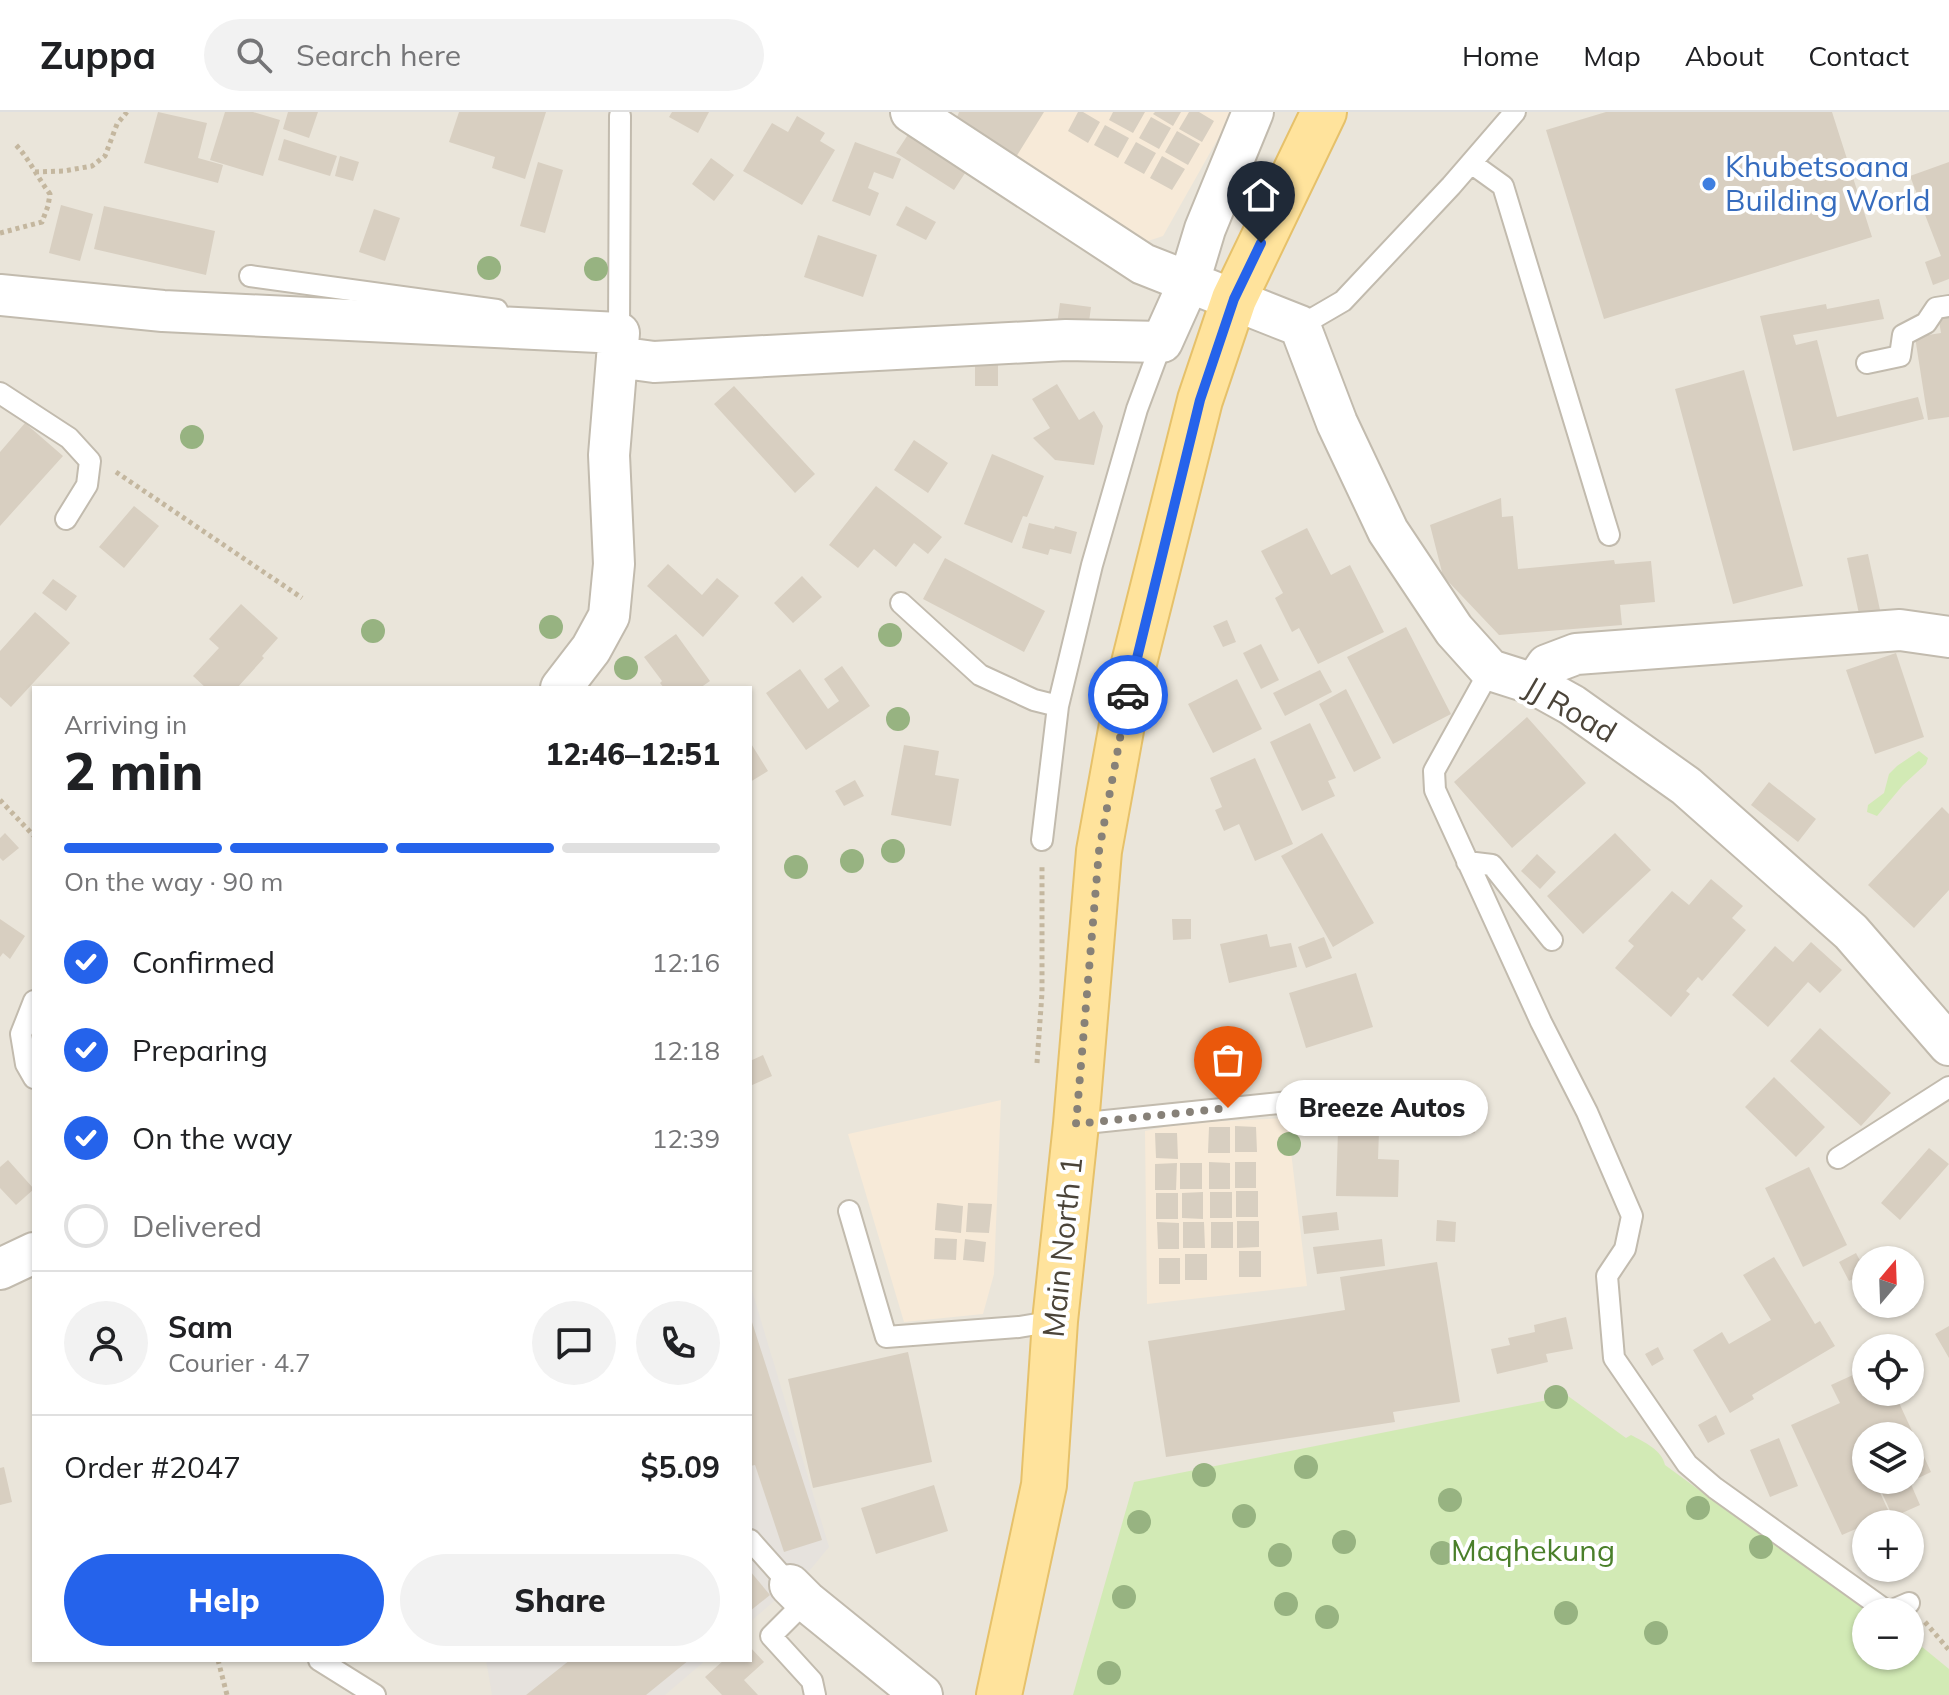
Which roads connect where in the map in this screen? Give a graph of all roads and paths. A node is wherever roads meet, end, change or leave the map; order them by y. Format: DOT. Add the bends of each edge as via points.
graph roads {
  1 [pos="127,112"];
  2 [pos="911,112"];
  3 [pos="1253,112"];
  4 [pos="1324,112"];
  5 [pos="1515,112"];
  6 [pos="620,116"];
  7 [pos="14,143"];
  8 [pos="1471,163"];
  9 [pos="35,172"];
  10 [pos="0,233"];
  11 [pos="250,276"];
  12 [pos="1189,282"];
  13 [pos="0,295"];
  14 [pos="1234,299"];
  15 [pos="1949,306"];
  16 [pos="1300,326"];
  17 [pos="555,330"];
  18 [pos="1162,342"];
  19 [pos="618,345"];
  20 [pos="1867,363"];
  21 [pos="0,393"];
  22 [pos="90,461"];
  23 [pos="66,519"];
  24 [pos="1609,535"];
  25 [pos="302,598"];
  26 [pos="901,603"];
  27 [pos="1949,637"];
  28 [pos="1490,670"];
  29 [pos="1534,684"];
  30 [pos="563,686"];
  31 [pos="1058,706"];
  32 [pos="0,800"];
  33 [pos="32,834"];
  34 [pos="1042,840"];
  35 [pos="1467,862"];
  36 [pos="1552,940"];
  37 [pos="32,1006"];
  38 [pos="1949,1045"];
  39 [pos="1037,1073"];
  40 [pos="32,1074"];
  41 [pos="1949,1087"];
  42 [pos="1309,1115"];
  43 [pos="1076,1124"];
  44 [pos="1838,1158"];
  45 [pos="849,1211"];
  46 [pos="32,1254"];
  47 [pos="0,1269"];
  48 [pos="1055,1321"];
  49 [pos="752,1542"];
  50 [pos="798,1593"];
  51 [pos="1868,1598"];
  52 [pos="219,1662"];
  53 [pos="322,1662"];
  54 [pos="227,1695"];
  55 [pos="375,1695"];
  56 [pos="815,1695"];
  57 [pos="922,1695"];
  58 [pos="999,1695"];
  1 -- 9 [label="path" via="105,156 92,166"];
  2 -- 12 [label="street" via="1143,264"];
  3 -- 12 [label="street"];
  4 -- 14 [label="main road, Main North 1"];
  5 -- 8 [label="lane"];
  6 -- 19 [label="lane"];
  7 -- 9 [label="path"];
  8 -- 16 [label="lane" via="1343,301"];
  8 -- 24 [label="lane" via="1503,186"];
  9 -- 10 [label="path" via="50,194 42,222"];
  11 -- 17 [label="lane" via="539,317"];
  12 -- 14 [label="street"];
  12 -- 18 [label="street"];
  13 -- 17 [label="street" via="163,311"];
  14 -- 16 [label="street"];
  14 -- 43 [label="main road, Main North 1" via="1200,400 1131,675 1099,851"];
  15 -- 20 [label="lane" via="1936,308 1926,323 1903,335 1900,356"];
  16 -- 28 [label="street, JJ Road" via="1337,423 1388,531 1454,630"];
  17 -- 19 [label="street"];
  18 -- 19 [label="street" via="1066,340 654,362"];
  18 -- 31 [label="lane" via="1100,537"];
  19 -- 30 [label="street" via="609,455 614,564 609,616"];
  21 -- 22 [label="lane" via="69,438"];
  22 -- 23 [label="lane" via="87,485"];
  22 -- 25 [label="path" via="103,463"];
  26 -- 31 [label="lane" via="980,675"];
  27 -- 29 [label="street" via="1900,630 1576,654 1547,665"];
  28 -- 29 [label="street, JJ Road"];
  28 -- 35 [label="lane" via="1434,771 1435,790"];
  29 -- 38 [label="street, JJ Road" via="1686,786 1851,932"];
  31 -- 34 [label="lane"];
  32 -- 33 [label="path"];
  34 -- 39 [label="path"];
  35 -- 36 [label="lane" via="1492,865"];
  35 -- 51 [label="lane" via="1632,1216 1625,1249 1607,1276 1614,1358 1687,1464"];
  37 -- 40 [label="lane" via="21,1034"];
  41 -- 44 [label="lane"];
  42 -- 43 [label="lane" via="1301,1105 1289,1102"];
  43 -- 48 [label="main road, Main North 1"];
  45 -- 48 [label="lane" via="886,1337"];
  46 -- 47 [label="street"];
  48 -- 58 [label="main road, Main North 1" via="1044,1485"];
  49 -- 50 [label="lane"];
  50 -- 56 [label="lane" via="771,1636 812,1681"];
  50 -- 57 [label="street"];
  52 -- 54 [label="path"];
  53 -- 55 [label="lane"];
}
